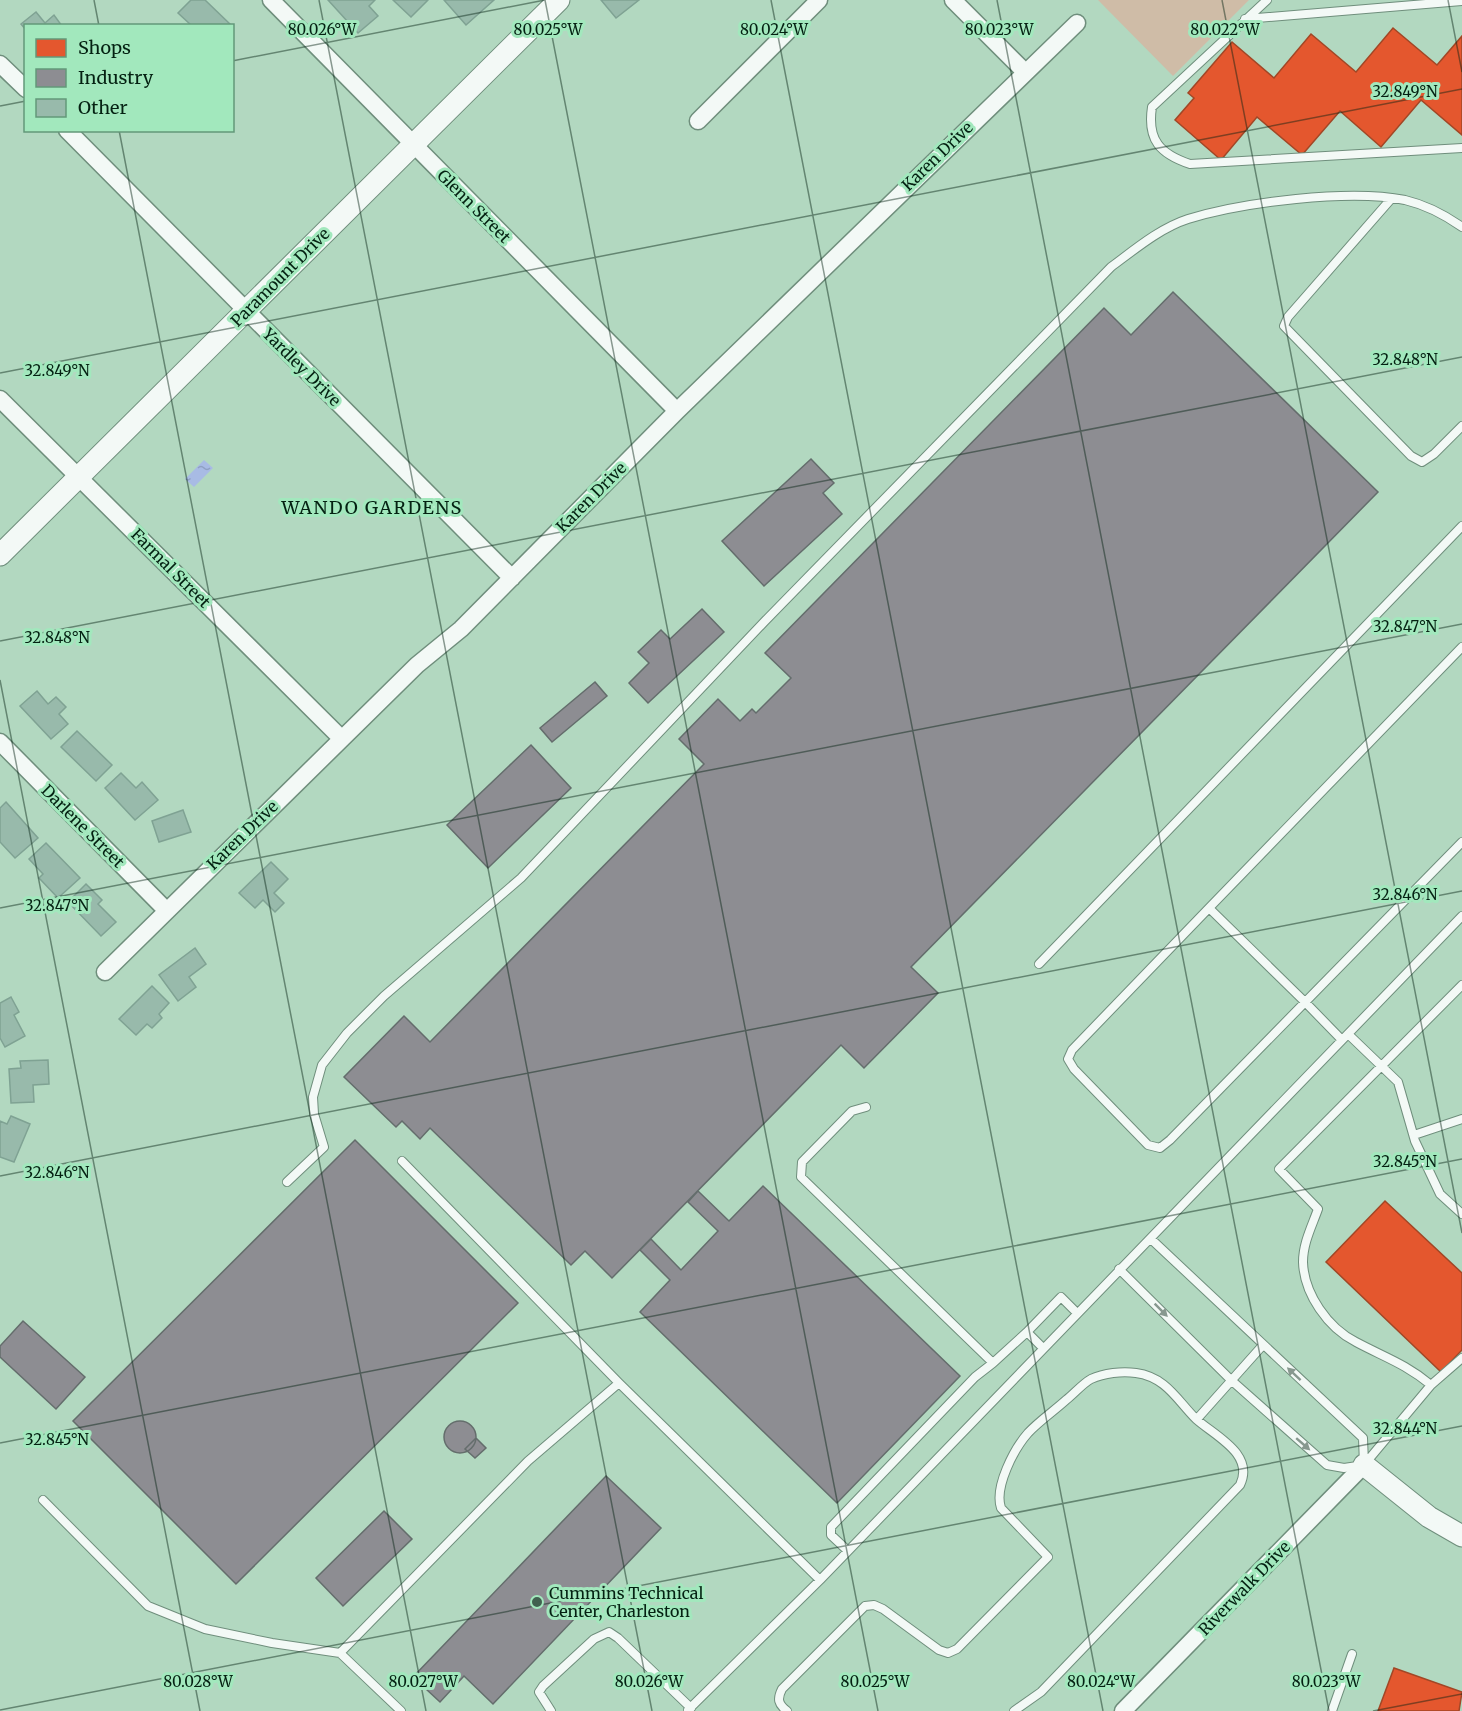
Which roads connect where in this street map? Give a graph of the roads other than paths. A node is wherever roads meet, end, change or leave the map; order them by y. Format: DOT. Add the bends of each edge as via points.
graph roads {
  1 [pos="271,0"];
  2 [pos="559,0"];
  3 [pos="819,0"];
  4 [pos="953,0"];
  5 [pos="1267,0"];
  6 [pos="1462,1"];
  7 [pos="1245,19"];
  8 [pos="1077,22"];
  9 [pos="0,64"];
  10 [pos="1024,71"];
  11 [pos="24,87"];
  12 [pos="698,121"];
  13 [pos="69,132"];
  14 [pos="414,144"];
  15 [pos="1462,148"];
  16 [pos="1391,199"];
  17 [pos="1462,227"];
  18 [pos="246,310"];
  19 [pos="0,399"];
  20 [pos="677,411"];
  21 [pos="1462,426"];
  22 [pos="79,477"];
  23 [pos="1462,526"];
  24 [pos="0,555"];
  25 [pos="512,578"];
  26 [pos="1462,647"];
  27 [pos="341,738"];
  28 [pos="0,742"];
  29 [pos="1462,842"];
  30 [pos="1209,908"];
  31 [pos="166,910"];
  32 [pos="1462,915"];
  33 [pos="1039,964"];
  34 [pos="105,972"];
  35 [pos="1462,985"];
  36 [pos="1305,1002"];
  37 [pos="1345,1037"];
  38 [pos="1383,1065"];
  39 [pos="866,1107"];
  40 [pos="1462,1119"];
  41 [pos="1414,1135"];
  42 [pos="402,1161"];
  43 [pos="287,1182"];
  44 [pos="1460,1209"];
  45 [pos="1151,1239"];
  46 [pos="1119,1269"];
  47 [pos="1077,1313"];
  48 [pos="1027,1332"];
  49 [pos="1263,1345"];
  50 [pos="1043,1348"];
  51 [pos="1462,1358"];
  52 [pos="993,1363"];
  53 [pos="1231,1380"];
  54 [pos="619,1383"];
  55 [pos="1431,1385"];
  56 [pos="1197,1419"];
  57 [pos="1364,1465"];
  58 [pos="43,1500"];
  59 [pos="1462,1536"];
  60 [pos="848,1551"];
  61 [pos="820,1580"];
  62 [pos="340,1653"];
  63 [pos="1352,1654"];
  64 [pos="689,1709"];
  65 [pos="401,1711"];
  66 [pos="551,1711"];
  67 [pos="787,1711"];
  68 [pos="1014,1711"];
  69 [pos="1124,1711"];
  70 [pos="1332,1711"];
  1 -- 14 [label="street, Glenn Street"];
  2 -- 14 [label="street, Paramount Drive"];
  3 -- 12 [label="street"];
  4 -- 10 [label="street"];
  5 -- 7 [label="lane"];
  6 -- 7 [label="lane"];
  7 -- 15 [label="lane" via="1152,107 1149,125 1169,157 1190,164"];
  8 -- 10 [label="street, Karen Drive"];
  9 -- 11 [label="street"];
  10 -- 20 [label="street, Karen Drive"];
  13 -- 18 [label="street, Yardley Drive"];
  14 -- 18 [label="street, Paramount Drive"];
  14 -- 20 [label="street, Glenn Street"];
  16 -- 17 [label="lane" via="1442,213"];
  16 -- 21 [label="lane" via="1284,326 1411,456 1422,462"];
  16 -- 43 [label="lane" via="1308,200 1245,207 1186,220 1111,267 520,878 347,1033 322,1065 313,1097 324,1147"];
  18 -- 22 [label="street, Paramount Drive"];
  18 -- 25 [label="street, Yardley Drive"];
  19 -- 22 [label="street, Farmal Street"];
  20 -- 25 [label="street, Karen Drive"];
  22 -- 24 [label="street, Paramount Drive"];
  22 -- 27 [label="street, Farmal Street"];
  23 -- 33 [label="lane"];
  25 -- 27 [label="street, Karen Drive"];
  26 -- 30 [label="lane"];
  27 -- 31 [label="street, Karen Drive"];
  28 -- 31 [label="street, Darlene Street"];
  29 -- 36 [label="lane"];
  30 -- 36 [label="lane"];
  30 -- 36 [label="lane" via="1072,1050 1068,1059 1074,1070 1148,1145 1160,1148 1170,1140"];
  31 -- 34 [label="street, Karen Drive"];
  32 -- 37 [label="lane"];
  35 -- 38 [label="lane"];
  36 -- 37 [label="lane"];
  37 -- 38 [label="lane"];
  37 -- 45 [label="lane"];
  38 -- 41 [label="lane" via="1398,1082"];
  38 -- 55 [label="lane" via="1279,1170 1318,1209 1303,1262 1309,1288 1329,1324 1355,1342 1406,1366"];
  39 -- 52 [label="lane" via="852,1111 802,1162 801,1177"];
  40 -- 41 [label="lane"];
  41 -- 44 [label="lane" via="1440,1194"];
  42 -- 54 [label="lane"];
  45 -- 46 [label="lane"];
  45 -- 49 [label="lane"];
  46 -- 47 [label="lane"];
  46 -- 53 [label="lane, one-way"];
  47 -- 48 [label="lane" via="1061,1298"];
  47 -- 50 [label="lane"];
  48 -- 50 [label="lane"];
  48 -- 52 [label="lane"];
  49 -- 53 [label="lane"];
  57 -- 49 [label="lane, one-way" via="1363,1438"];
  50 -- 60 [label="lane"];
  51 -- 55 [label="lane"];
  52 -- 60 [label="lane" via="831,1527 831,1535"];
  53 -- 56 [label="lane"];
  53 -- 57 [label="lane, one-way" via="1327,1465"];
  54 -- 61 [label="lane"];
  54 -- 62 [label="lane" via="528,1461"];
  55 -- 57 [label="lane"];
  56 -- 67 [label="lane" via="1171,1388 1152,1377 1122,1372 1090,1380 1027,1434 999,1484 1001,1508 1048,1557 957,1649 948,1653 883,1609 865,1606 782,1689 779,1703"];
  56 -- 68 [label="lane" via="1221,1435 1242,1462 1245,1475 1240,1485 1041,1692"];
  57 -- 59 [label="street"];
  57 -- 69 [label="street, Riverwalk Drive"];
  58 -- 62 [label="lane" via="148,1606 205,1629"];
  60 -- 61 [label="lane"];
  61 -- 64 [label="lane"];
  62 -- 65 [label="lane"];
  63 -- 70 [label="lane"];
  64 -- 66 [label="lane" via="609,1632 594,1639 543,1686 539,1692 541,1699"];
}
